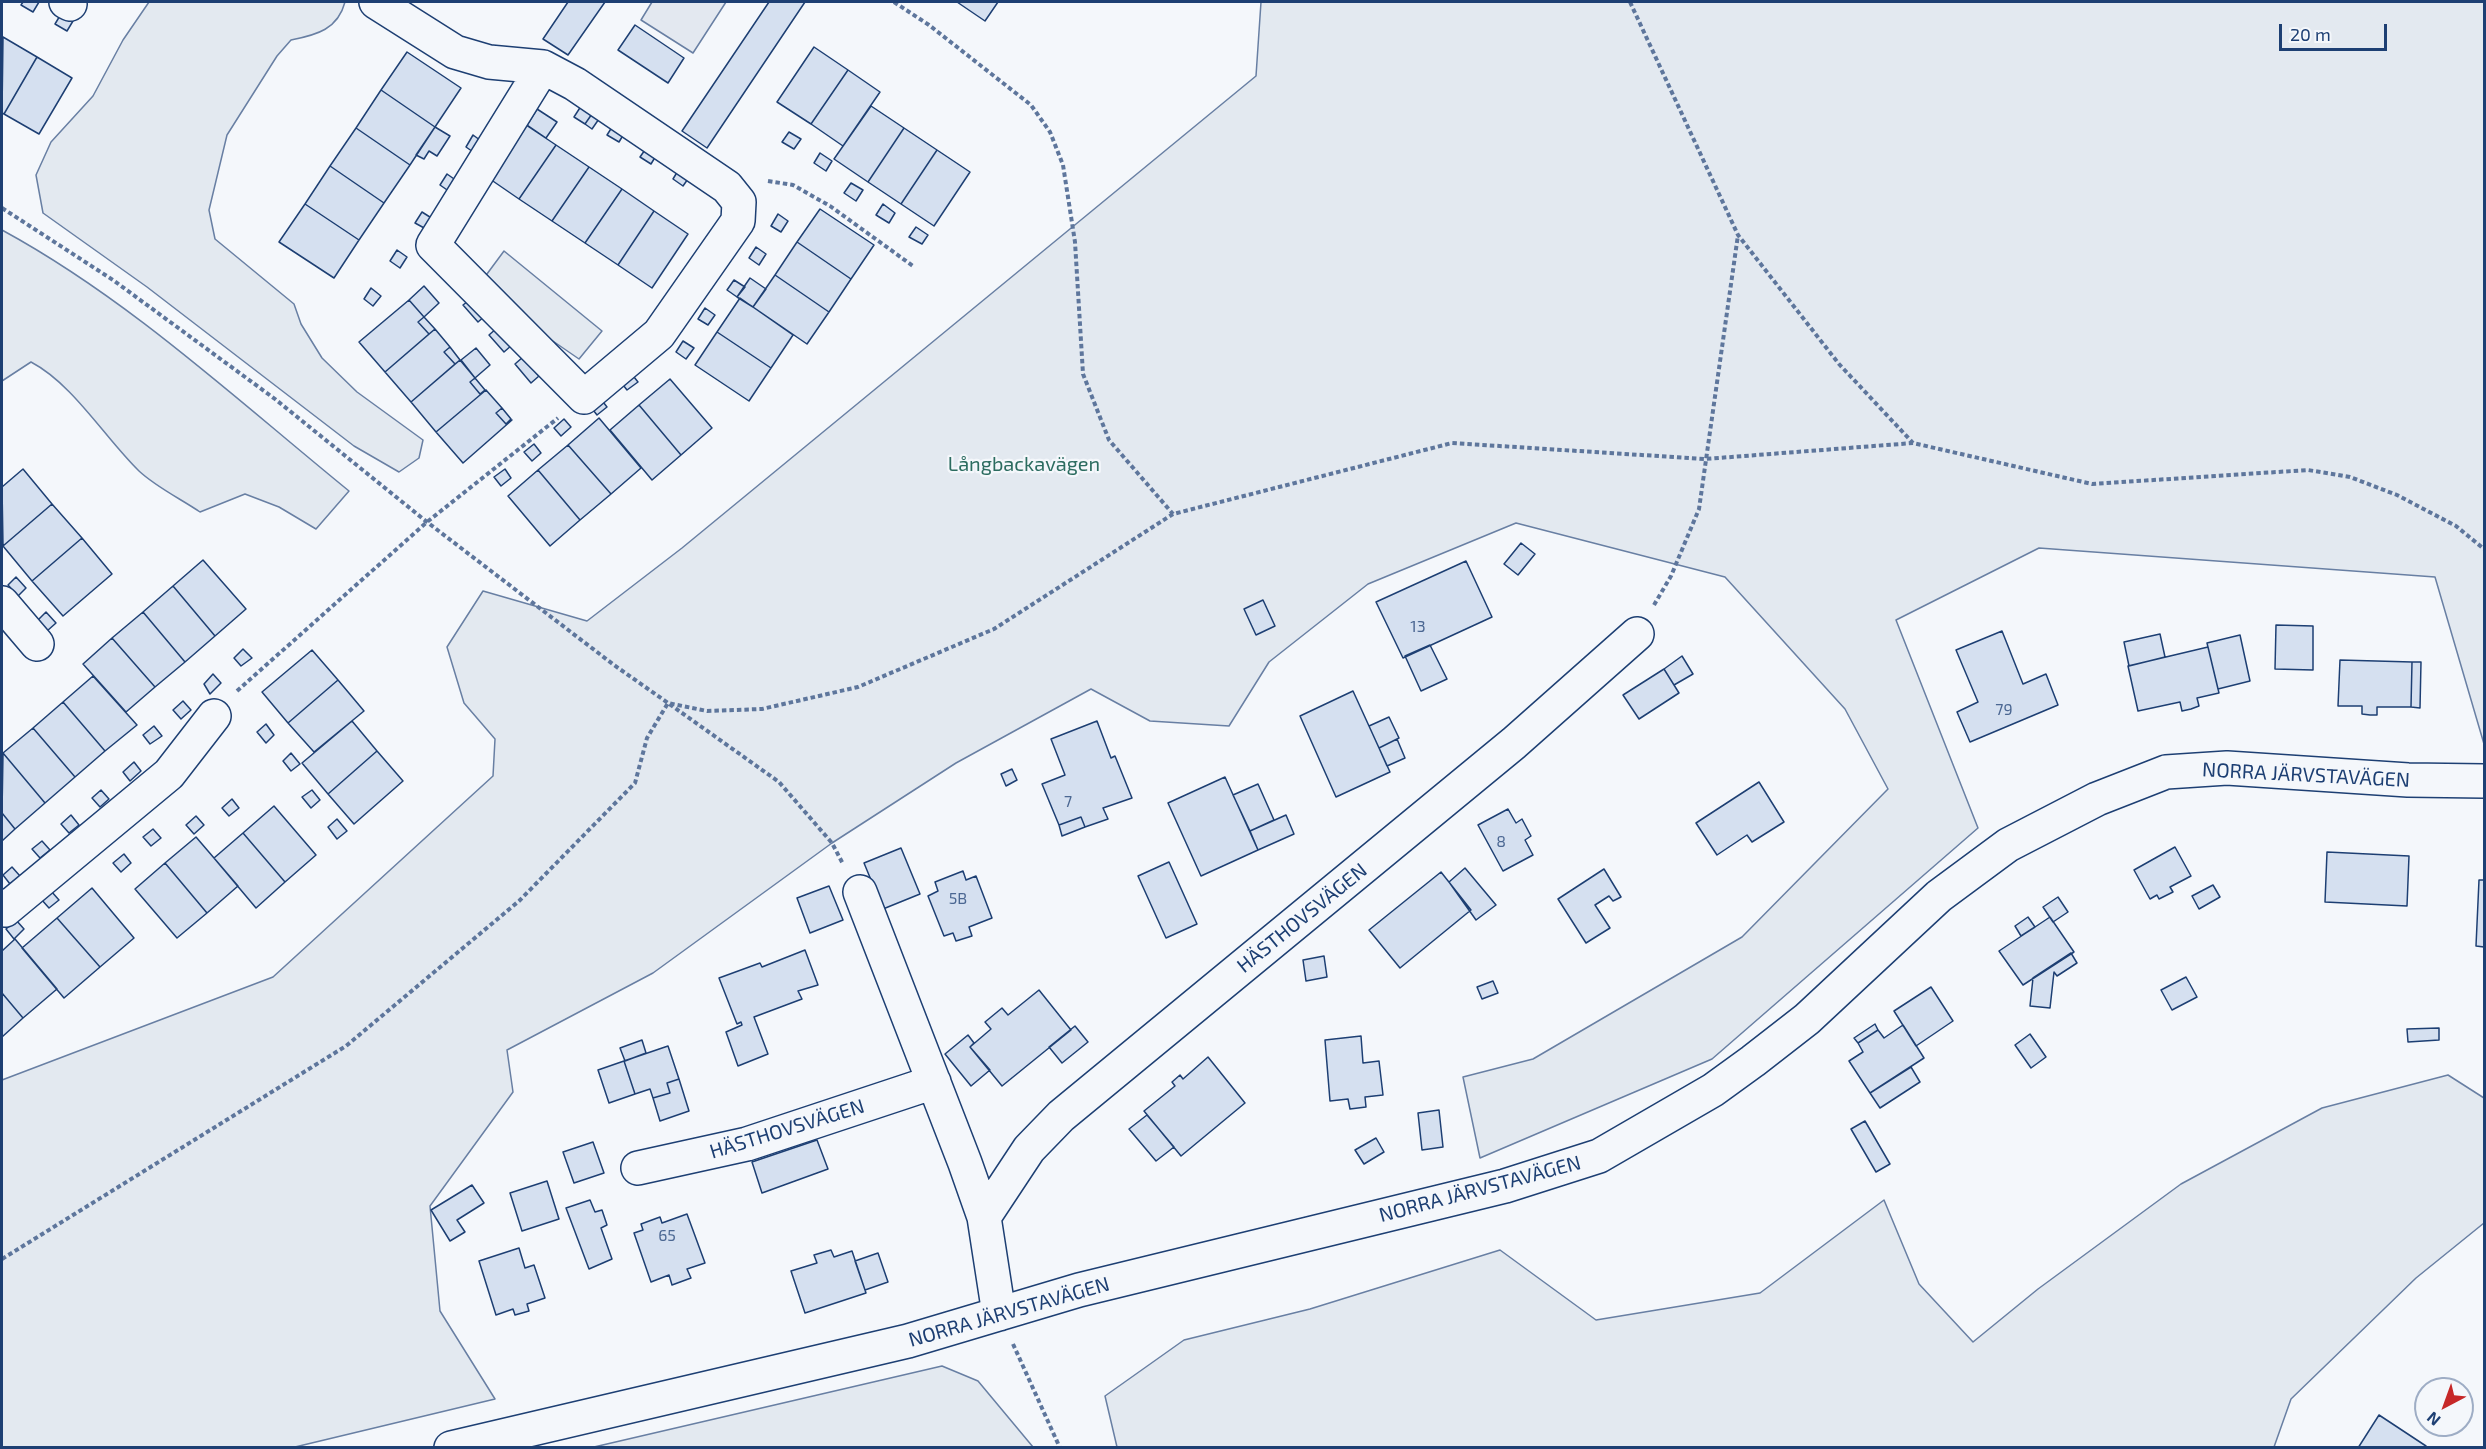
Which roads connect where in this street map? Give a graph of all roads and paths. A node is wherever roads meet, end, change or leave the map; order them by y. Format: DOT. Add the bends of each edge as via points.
graph roads {
  1 [pos="376,2"];
  2 [pos="894,2"];
  3 [pos="1630,2"];
  4 [pos="543,67"];
  5 [pos="727,187"];
  6 [pos="2,208"];
  7 [pos="1738,235"];
  8 [pos="913,266"];
  9 [pos="584,397"];
  10 [pos="1913,443"];
  11 [pos="1705,459"];
  12 [pos="1173,514"];
  13 [pos="427,522"];
  14 [pos="2484,549"];
  15 [pos="5,616"];
  16 [pos="1637,634"];
  17 [pos="38,644"];
  18 [pos="668,703"];
  19 [pos="214,716"];
  20 [pos="2484,781"];
  21 [pos="860,892"];
  22 [pos="2,906"];
  23 [pos="934,1082"];
  24 [pos="638,1168"];
  25 [pos="984,1217"];
  26 [pos="2,1259"];
  27 [pos="999,1314"];
  28 [pos="451,1448"];
  29 [pos="1060,1448"];
  1 -- 4 [label="street" via="455,52 489,62"];
  2 -- 12 [label="path" via="1031,105 1050,132 1063,165 1075,242 1083,374 1109,440"];
  3 -- 7 [label="path"];
  4 -- 5 [label="street" via="575,84"];
  4 -- 9 [label="street" via="433,245"];
  5 -- 8 [label="path" via="757,178 793,185 830,206"];
  5 -- 9 [label="street" via="738,202 738,221 659,334"];
  6 -- 13 [label="path" via="114,280 275,399"];
  7 -- 10 [label="path" via="1839,364"];
  7 -- 11 [label="path"];
  9 -- 13 [label="path"];
  10 -- 11 [label="path"];
  10 -- 14 [label="path" via="2092,484 2308,470 2350,477 2397,495 2456,526"];
  11 -- 12 [label="path" via="1452,443"];
  11 -- 16 [label="path" via="1700,509 1671,576"];
  12 -- 18 [label="path" via="994,629 858,687 762,709 707,711"];
  13 -- 18 [label="path"];
  13 -- 19 [label="path" via="241,687"];
  15 -- 17 [label="street"];
  16 -- 25 [label="street, HÄSTHOVSVÄGEN" via="1514,743 1061,1116 1029,1149"];
  18 -- 21 [label="path" via="779,782 832,843"];
  18 -- 26 [label="path" via="647,738 635,783 519,901 346,1046"];
  19 -- 22 [label="street" via="169,774 5,910"];
  20 -- 27 [label="street, NORRA JÄRVSTAVÄGEN" via="2227,768 2166,772 2097,799 2007,845 1939,897 1807,1019 1754,1061 1713,1090 1599,1156 1505,1186 1079,1290"];
  21 -- 23 [label="street"];
  23 -- 24 [label="street, HÄSTHOVSVÄGEN" via="747,1144"];
  23 -- 25 [label="street"];
  25 -- 27 [label="street"];
  27 -- 28 [label="street, NORRA JÄRVSTAVÄGEN" via="908,1341"];
  27 -- 29 [label="path"];
}
